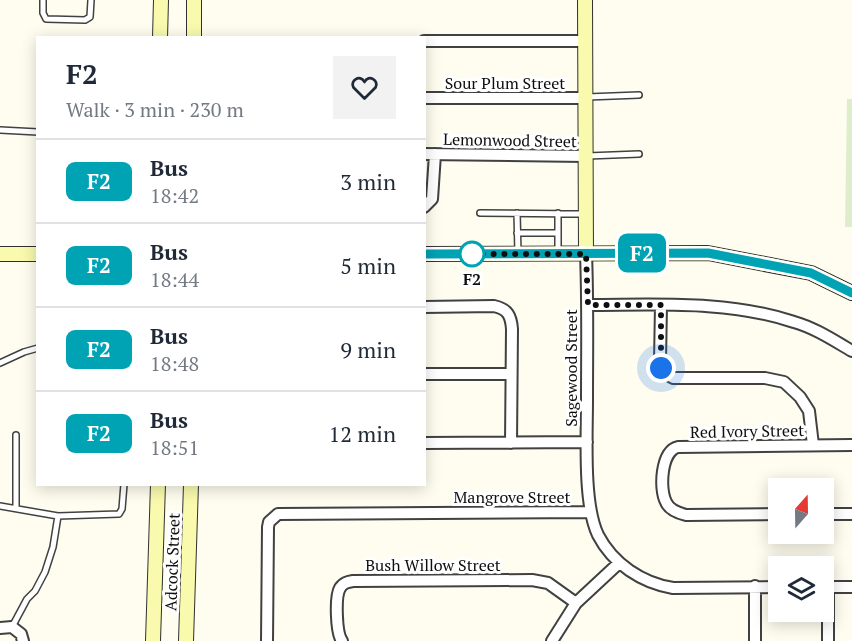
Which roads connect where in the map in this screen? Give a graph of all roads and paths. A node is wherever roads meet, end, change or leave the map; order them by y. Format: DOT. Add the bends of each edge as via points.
graph roads {
  1 [pos="43,0"];
  2 [pos="91,0"];
  3 [pos="160,0"];
  4 [pos="194,0"];
  5 [pos="585,0"];
  6 [pos="160,36"];
  7 [pos="194,36"];
  8 [pos="426,41"];
  9 [pos="585,41"];
  10 [pos="639,95"];
  11 [pos="426,98"];
  12 [pos="585,98"];
  13 [pos="0,130"];
  14 [pos="36,132"];
  15 [pos="430,154"];
  16 [pos="639,154"];
  17 [pos="585,156"];
  18 [pos="426,205"];
  19 [pos="480,213"];
  20 [pos="517,213"];
  21 [pos="558,213"];
  22 [pos="586,214"];
  23 [pos="518,233"];
  24 [pos="558,233"];
  25 [pos="0,254"];
  26 [pos="36,254"];
  27 [pos="426,254"];
  28 [pos="518,254"];
  29 [pos="558,254"];
  30 [pos="586,254"];
  31 [pos="852,293"];
  32 [pos="588,305"];
  33 [pos="661,305"];
  34 [pos="426,306"];
  35 [pos="36,349"];
  36 [pos="852,351"];
  37 [pos="0,363"];
  38 [pos="426,374"];
  39 [pos="511,374"];
  40 [pos="16,435"];
  41 [pos="587,442"];
  42 [pos="426,443"];
  43 [pos="511,443"];
  44 [pos="813,445"];
  45 [pos="852,445"];
  46 [pos="124,486"];
  47 [pos="158,486"];
  48 [pos="191,486"];
  49 [pos="0,506"];
  50 [pos="16,507"];
  51 [pos="590,512"];
  52 [pos="768,514"];
  53 [pos="834,514"];
  54 [pos="852,514"];
  55 [pos="58,516"];
  56 [pos="619,563"];
  57 [pos="755,586"];
  58 [pos="852,586"];
  59 [pos="768,587"];
  60 [pos="834,587"];
  61 [pos="576,603"];
  62 [pos="154,622"];
  63 [pos="827,622"];
  64 [pos="12,627"];
  65 [pos="0,628"];
  66 [pos="24,640"];
  67 [pos="147,641"];
  68 [pos="153,641"];
  69 [pos="186,641"];
  70 [pos="267,641"];
  71 [pos="342,641"];
  72 [pos="552,641"];
  73 [pos="755,641"];
  74 [pos="828,641"];
  1 -- 2 [label="lane" via="46,19 85,20 90,17"];
  3 -- 6 [label="street"];
  4 -- 7 [label="street"];
  5 -- 9 [label="street, Sagewood Street"];
  8 -- 9 [label="street"];
  9 -- 12 [label="street, Sagewood Street"];
  10 -- 12 [label="lane"];
  11 -- 12 [label="street, Sour Plum Street"];
  12 -- 17 [label="street, Sagewood Street"];
  13 -- 14 [label="lane"];
  15 -- 17 [label="street, Lemonwood Street"];
  15 -- 18 [label="street, Lemonwood Street" via="432,199"];
  16 -- 17 [label="lane"];
  17 -- 22 [label="street, Sagewood Street"];
  19 -- 20 [label="lane"];
  20 -- 21 [label="lane"];
  20 -- 23 [label="lane"];
  21 -- 22 [label="lane"];
  21 -- 24 [label="lane"];
  22 -- 30 [label="street, Sagewood Street"];
  23 -- 24 [label="lane"];
  23 -- 28 [label="lane"];
  24 -- 29 [label="lane"];
  25 -- 26 [label="street"];
  27 -- 28 [label="street"];
  28 -- 29 [label="street"];
  29 -- 30 [label="street"];
  30 -- 31 [label="street" via="721,255 811,273"];
  30 -- 32 [label="street, Sagewood Street"];
  32 -- 33 [label="street"];
  32 -- 41 [label="street, Sagewood Street"];
  33 -- 36 [label="street" via="712,306 794,321"];
  33 -- 44 [label="street" via="660,361 664,373 673,378 765,378 784,382 809,411"];
  34 -- 39 [label="street" via="494,306 504,310 511,319"];
  35 -- 37 [label="lane"];
  38 -- 39 [label="street"];
  39 -- 43 [label="street"];
  40 -- 50 [label="lane"];
  41 -- 43 [label="street"];
  41 -- 51 [label="street, Sagewood Street"];
  42 -- 43 [label="street"];
  44 -- 45 [label="street, Red Ivory Street"];
  44 -- 52 [label="street, Red Ivory Street" via="678,447 665,459 666,502 680,514"];
  46 -- 55 [label="lane" via="119,514"];
  47 -- 62 [label="street, Adcock Street"];
  48 -- 69 [label="street, Adcock Street"];
  49 -- 50 [label="lane"];
  50 -- 55 [label="lane"];
  51 -- 56 [label="street, Sagewood Street" via="598,535"];
  51 -- 70 [label="street, Mangrove Street" via="278,514 268,527"];
  53 -- 54 [label="street"];
  55 -- 64 [label="lane" via="45,572"];
  56 -- 57 [label="street, Sagewood Street" via="662,586"];
  56 -- 61 [label="street"];
  57 -- 59 [label="street, Sagewood Street"];
  57 -- 73 [label="street"];
  58 -- 60 [label="street"];
  61 -- 71 [label="street, Bush Willow Street" via="548,583 532,580 353,580 339,591 338,630"];
  61 -- 72 [label="street"];
  62 -- 67 [label="street"];
  62 -- 68 [label="street, Adcock Street"];
  63 -- 74 [label="street"];
  64 -- 65 [label="street"];
  64 -- 66 [label="street"];
}
